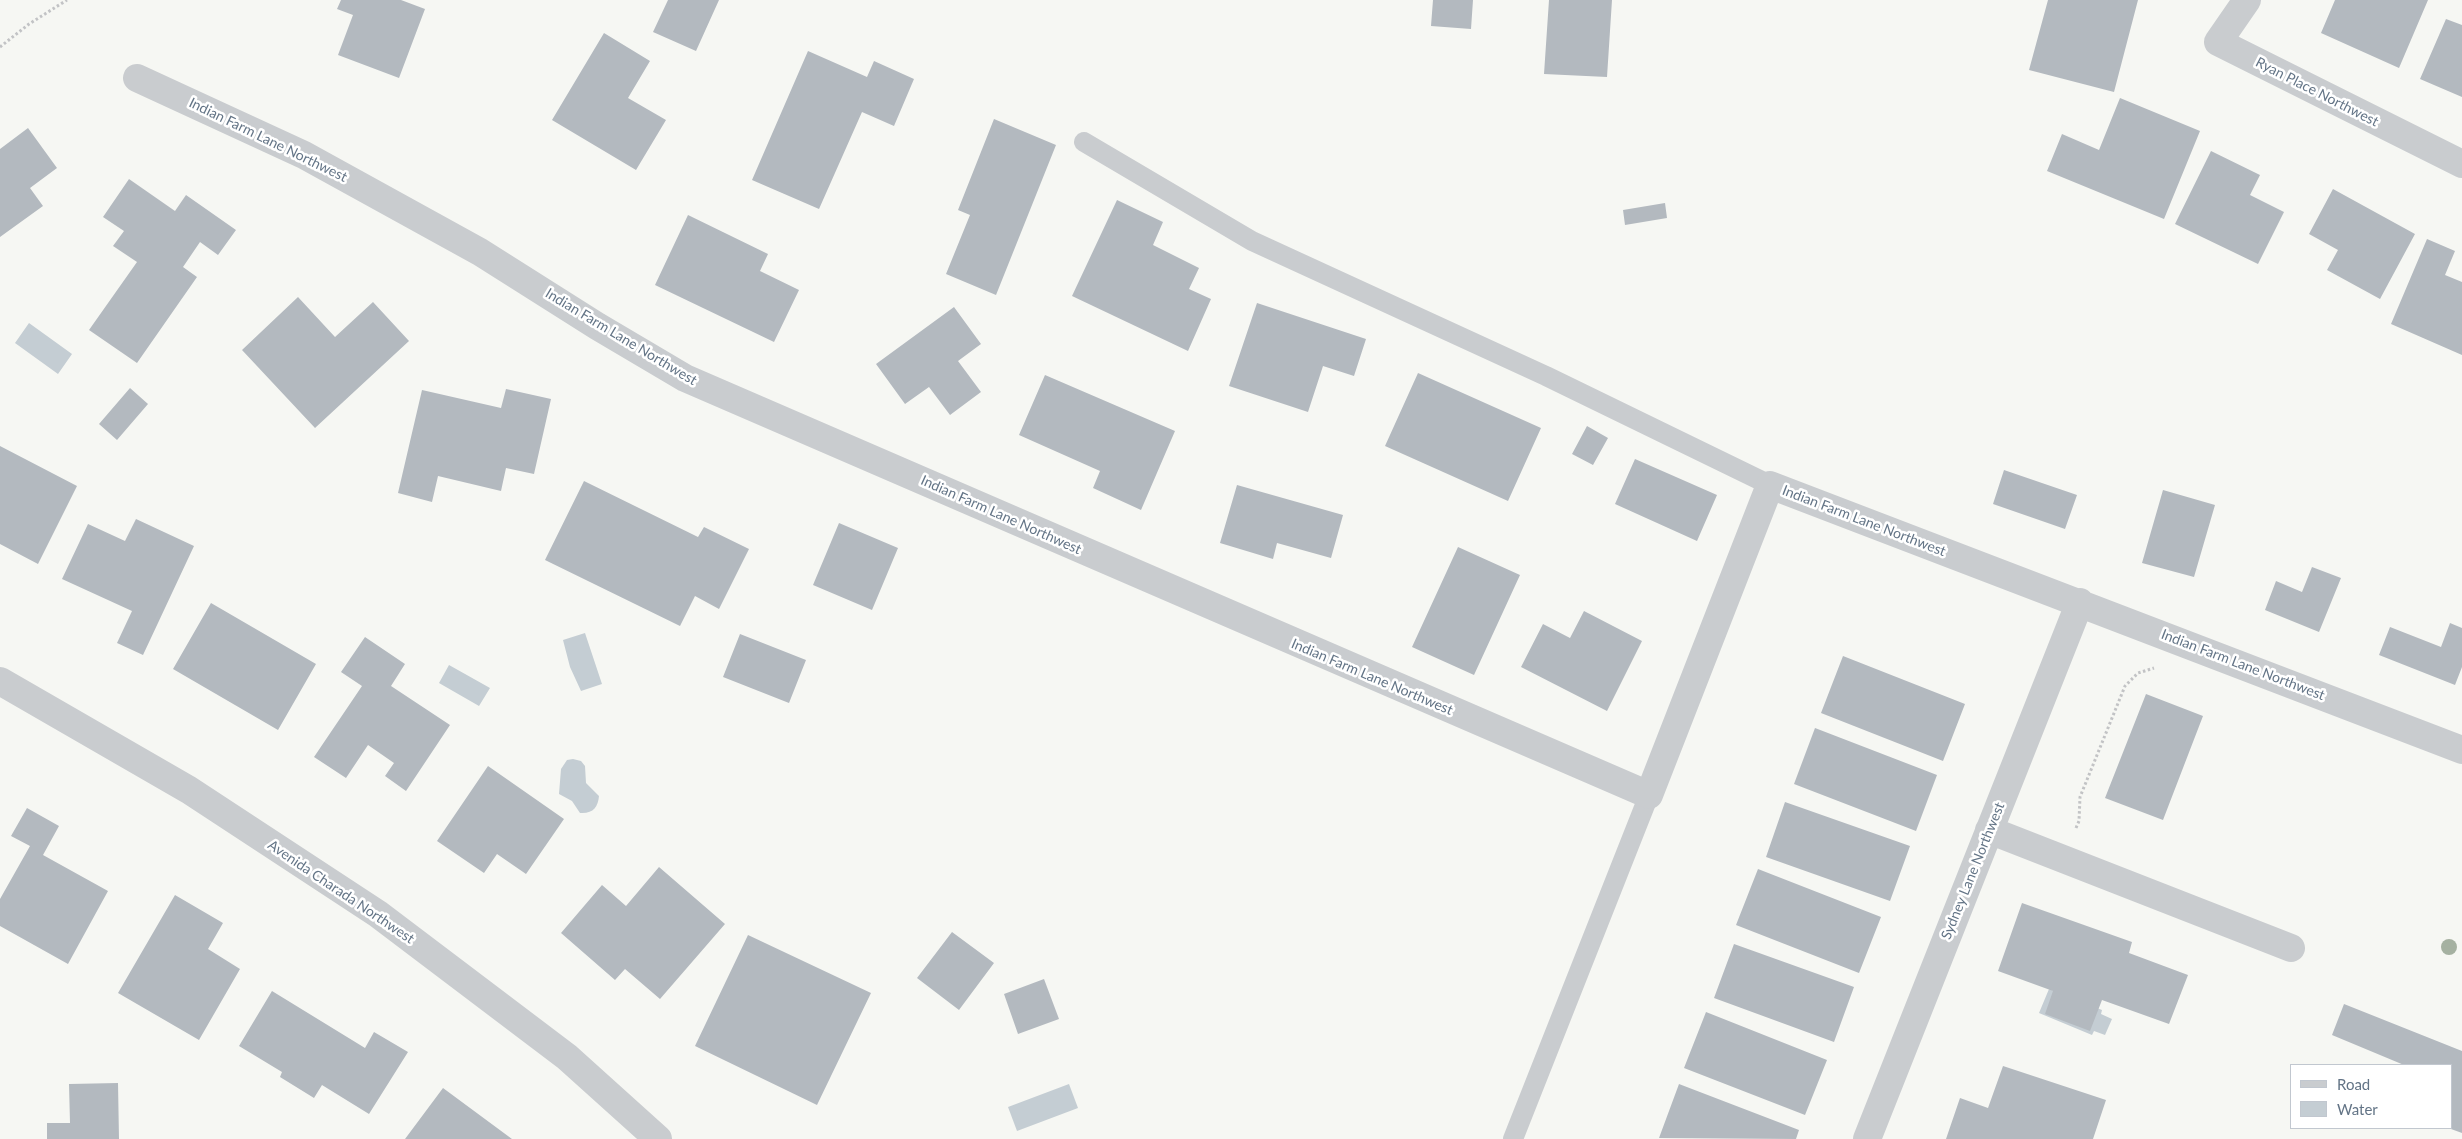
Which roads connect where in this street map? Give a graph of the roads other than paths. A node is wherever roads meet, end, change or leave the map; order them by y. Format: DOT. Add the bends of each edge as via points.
graph roads {
  1 [pos="2247,0"];
  2 [pos="137,78"];
  3 [pos="1084,142"];
  4 [pos="2462,164"];
  5 [pos="1770,485"];
  6 [pos="2080,602"];
  7 [pos="0,681"];
  8 [pos="2462,750"];
  9 [pos="1649,795"];
  10 [pos="1990,830"];
  11 [pos="2291,948"];
  12 [pos="658,1139"];
  13 [pos="1513,1139"];
  14 [pos="1867,1139"];
  1 -- 4 [label="street, Ryan Place Northwest" via="2218,42"];
  2 -- 9 [label="street, Indian Farm Lane Northwest" via="304,155 480,252 685,378"];
  3 -- 5 [label="lane" via="1252,241 1546,376"];
  5 -- 6 [label="street, Indian Farm Lane Northwest"];
  5 -- 9 [label="street, Indian Farm Lane Northwest"];
  6 -- 8 [label="street, Indian Farm Lane Northwest"];
  6 -- 10 [label="street, Sydney Lane Northwest"];
  7 -- 12 [label="street, Avenida Charada Northwest" via="189,790 378,914 567,1057"];
  9 -- 13 [label="lane"];
  10 -- 11 [label="street"];
  10 -- 14 [label="street, Sydney Lane Northwest"];
}
